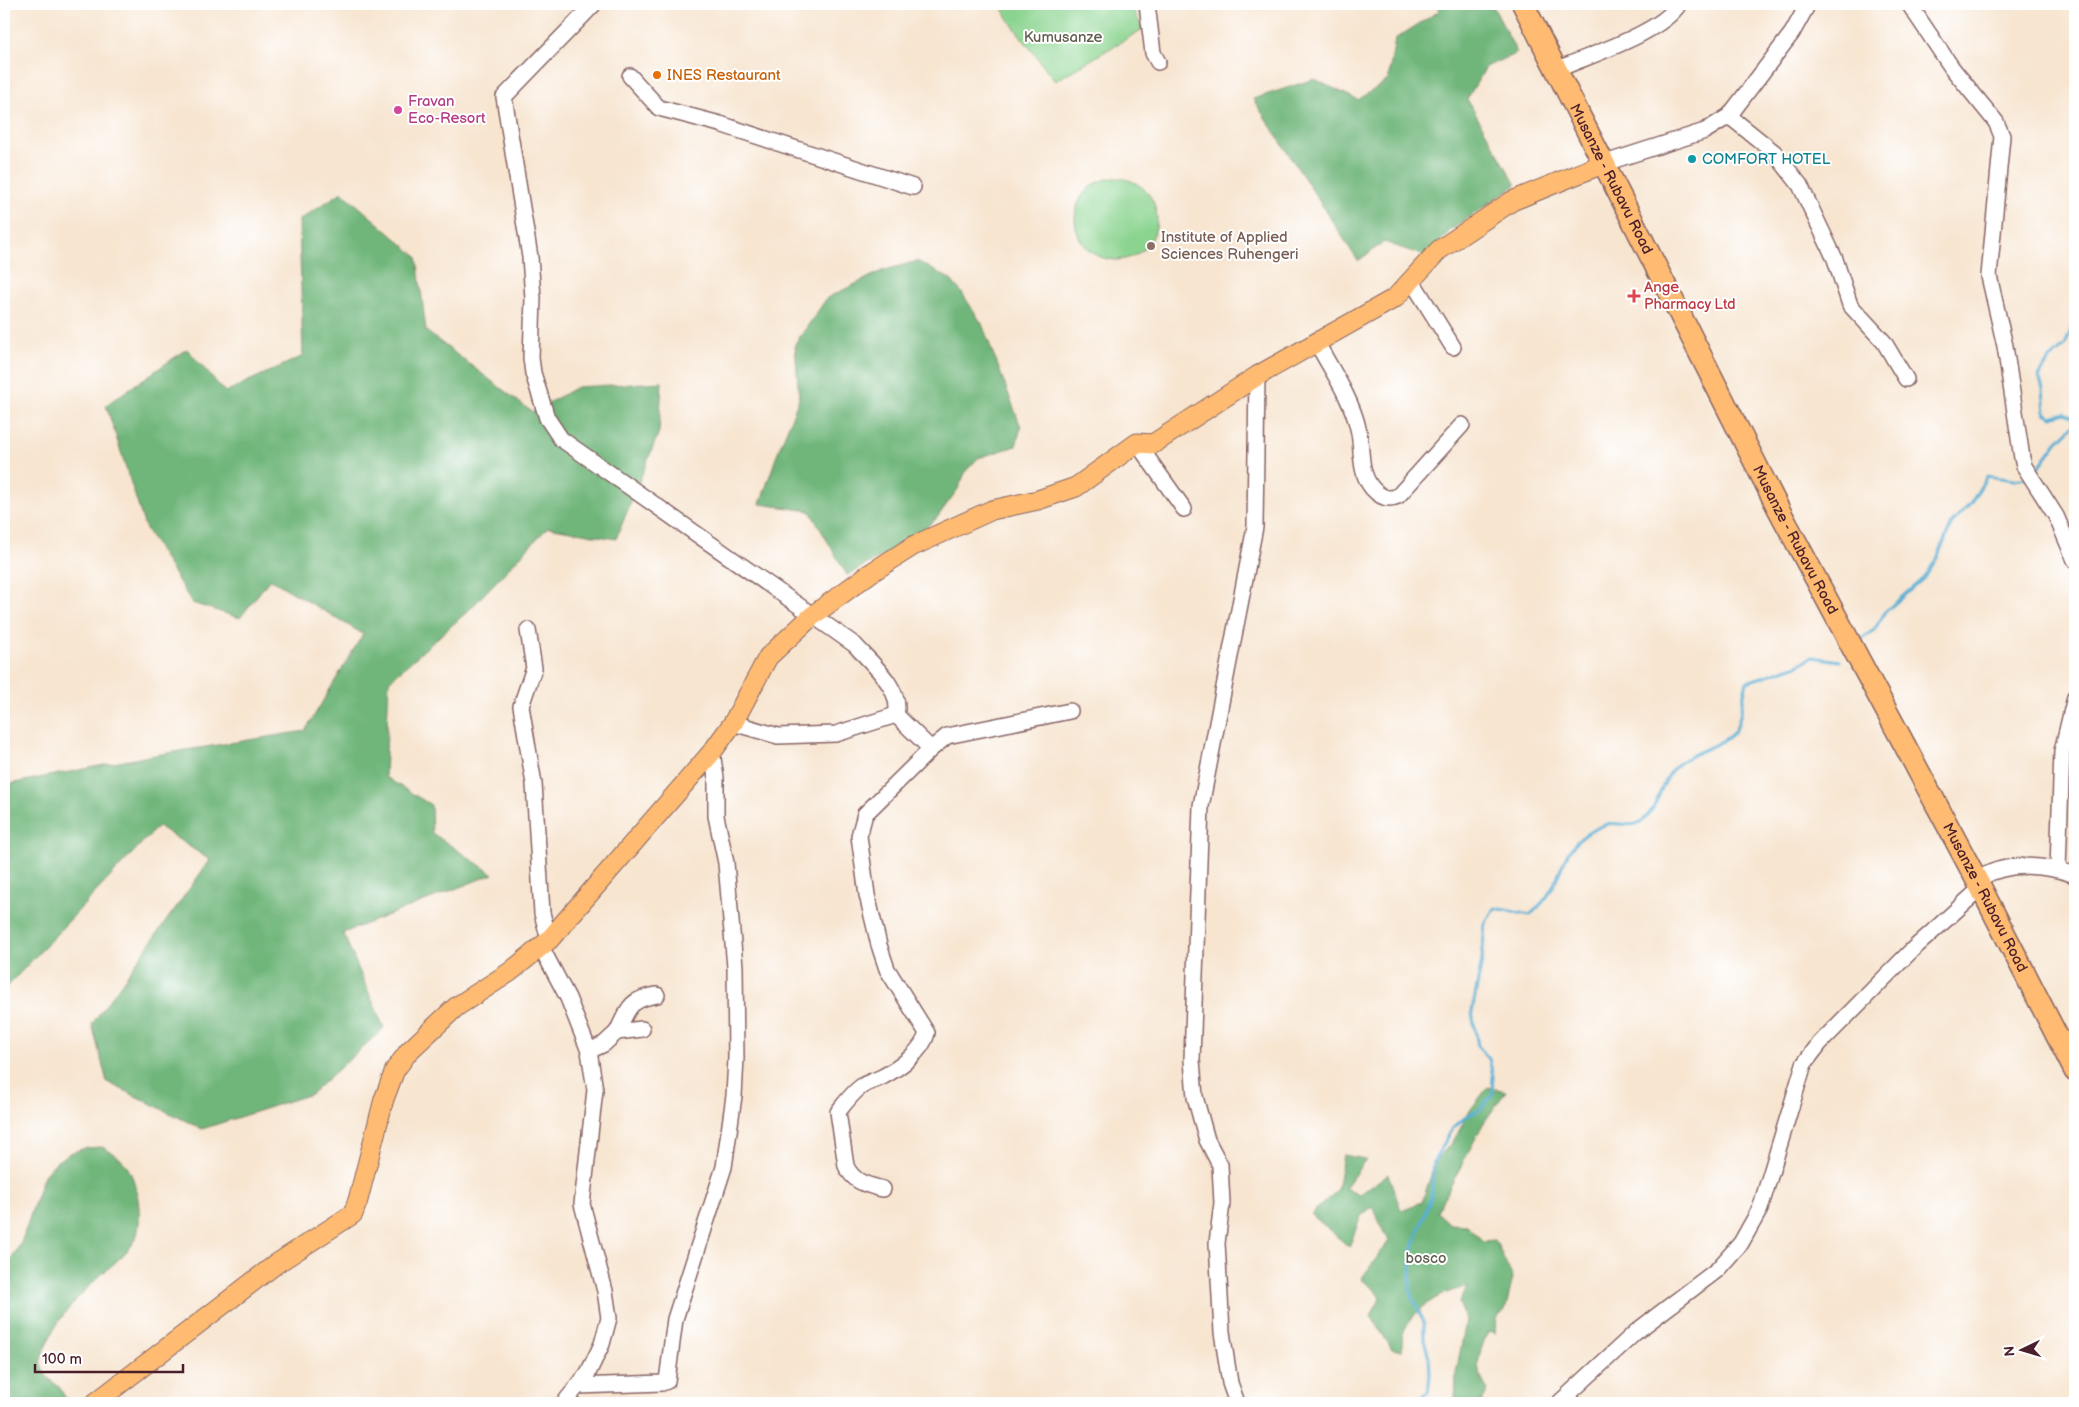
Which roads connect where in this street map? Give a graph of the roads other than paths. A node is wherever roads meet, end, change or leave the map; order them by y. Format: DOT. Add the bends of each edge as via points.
graph roads {
  1 [pos="594,4"];
  2 [pos="1147,4"];
  3 [pos="1523,4"];
  4 [pos="1678,4"];
  5 [pos="1808,4"];
  6 [pos="1908,4"];
  7 [pos="1158,62"];
  8 [pos="1556,70"];
  9 [pos="630,76"];
  10 [pos="1729,116"];
  11 [pos="1604,163"];
  12 [pos="913,187"];
  13 [pos="1412,281"];
  14 [pos="1316,341"];
  15 [pos="1453,347"];
  16 [pos="1257,376"];
  17 [pos="1906,379"];
  18 [pos="1462,425"];
  19 [pos="1137,442"];
  20 [pos="1184,509"];
  21 [pos="2075,559"];
  22 [pos="812,616"];
  23 [pos="528,630"];
  24 [pos="2075,697"];
  25 [pos="1070,711"];
  26 [pos="896,715"];
  27 [pos="733,723"];
  28 [pos="931,749"];
  29 [pos="712,752"];
  30 [pos="2058,868"];
  31 [pos="2075,875"];
  32 [pos="1981,888"];
  33 [pos="545,943"];
  34 [pos="657,995"];
  35 [pos="642,1029"];
  36 [pos="616,1032"];
  37 [pos="589,1051"];
  38 [pos="2075,1071"];
  39 [pos="883,1189"];
  40 [pos="578,1386"];
  41 [pos="95,1403"];
  42 [pos="564,1403"];
  43 [pos="1237,1403"];
  44 [pos="1559,1403"];
  1 -- 22 [label="street" via="504,97 530,256 533,298 531,358 547,418 562,439"];
  2 -- 7 [label="street" via="1153,52"];
  3 -- 8 [label="highway, Musanze - Rubavu Road"];
  4 -- 8 [label="street" via="1653,28"];
  5 -- 10 [label="street" via="1792,33"];
  6 -- 21 [label="street" via="1952,68 1996,122 2002,136 1990,285 2005,346 2024,466 2056,516"];
  8 -- 11 [label="highway, Musanze - Rubavu Road"];
  9 -- 12 [label="street" via="659,108 720,124"];
  10 -- 11 [label="street" via="1705,131"];
  10 -- 17 [label="street" via="1774,152 1800,185 1835,259 1850,305 1884,342"];
  11 -- 13 [label="main road" via="1512,201 1440,250"];
  11 -- 32 [label="highway, Musanze - Rubavu Road" via="1783,516"];
  13 -- 14 [label="main road" via="1395,298 1376,310"];
  13 -- 15 [label="street"];
  14 -- 16 [label="main road"];
  14 -- 18 [label="street" via="1354,413 1365,474 1371,487 1385,498 1398,496"];
  16 -- 19 [label="main road" via="1154,444"];
  16 -- 43 [label="street" via="1256,527 1201,806 1192,1060 1195,1097 1207,1140 1220,1165 1222,1203 1217,1244 1222,1332 1230,1383"];
  19 -- 20 [label="street"];
  19 -- 22 [label="main road" via="1076,487 1038,500 992,510 913,546"];
  22 -- 26 [label="street" via="855,645 890,686 899,705"];
  22 -- 27 [label="main road" via="768,658"];
  23 -- 33 [label="street" via="534,668 521,706 534,784"];
  24 -- 30 [label="street" via="2062,751"];
  25 -- 28 [label="street" via="947,736"];
  26 -- 27 [label="street" via="836,734 778,736"];
  26 -- 28 [label="street"];
  27 -- 29 [label="main road"];
  28 -- 39 [label="street" via="865,814 858,836 867,895 884,961 927,1033 925,1041 909,1059 885,1076 863,1085 838,1112 849,1174 862,1184"];
  29 -- 33 [label="main road"];
  29 -- 40 [label="street" via="716,816 726,863 735,967 734,1096 724,1167 675,1319 666,1381"];
  30 -- 31 [label="street"];
  30 -- 32 [label="street" via="2034,866 1990,872 1982,877"];
  32 -- 38 [label="highway, Musanze - Rubavu Road"];
  32 -- 44 [label="street" via="1911,951 1820,1043 1804,1064 1760,1209 1741,1243 1717,1270 1637,1332"];
  33 -- 37 [label="street"];
  33 -- 41 [label="main road" via="510,972 456,1007 409,1050 384,1099 353,1214 276,1264"];
  34 -- 36 [label="street" via="639,997 632,1003"];
  35 -- 36 [label="street"];
  36 -- 37 [label="street" via="604,1044"];
  37 -- 40 [label="street" via="595,1090 582,1196 609,1318 602,1344"];
  40 -- 42 [label="street"];
}
